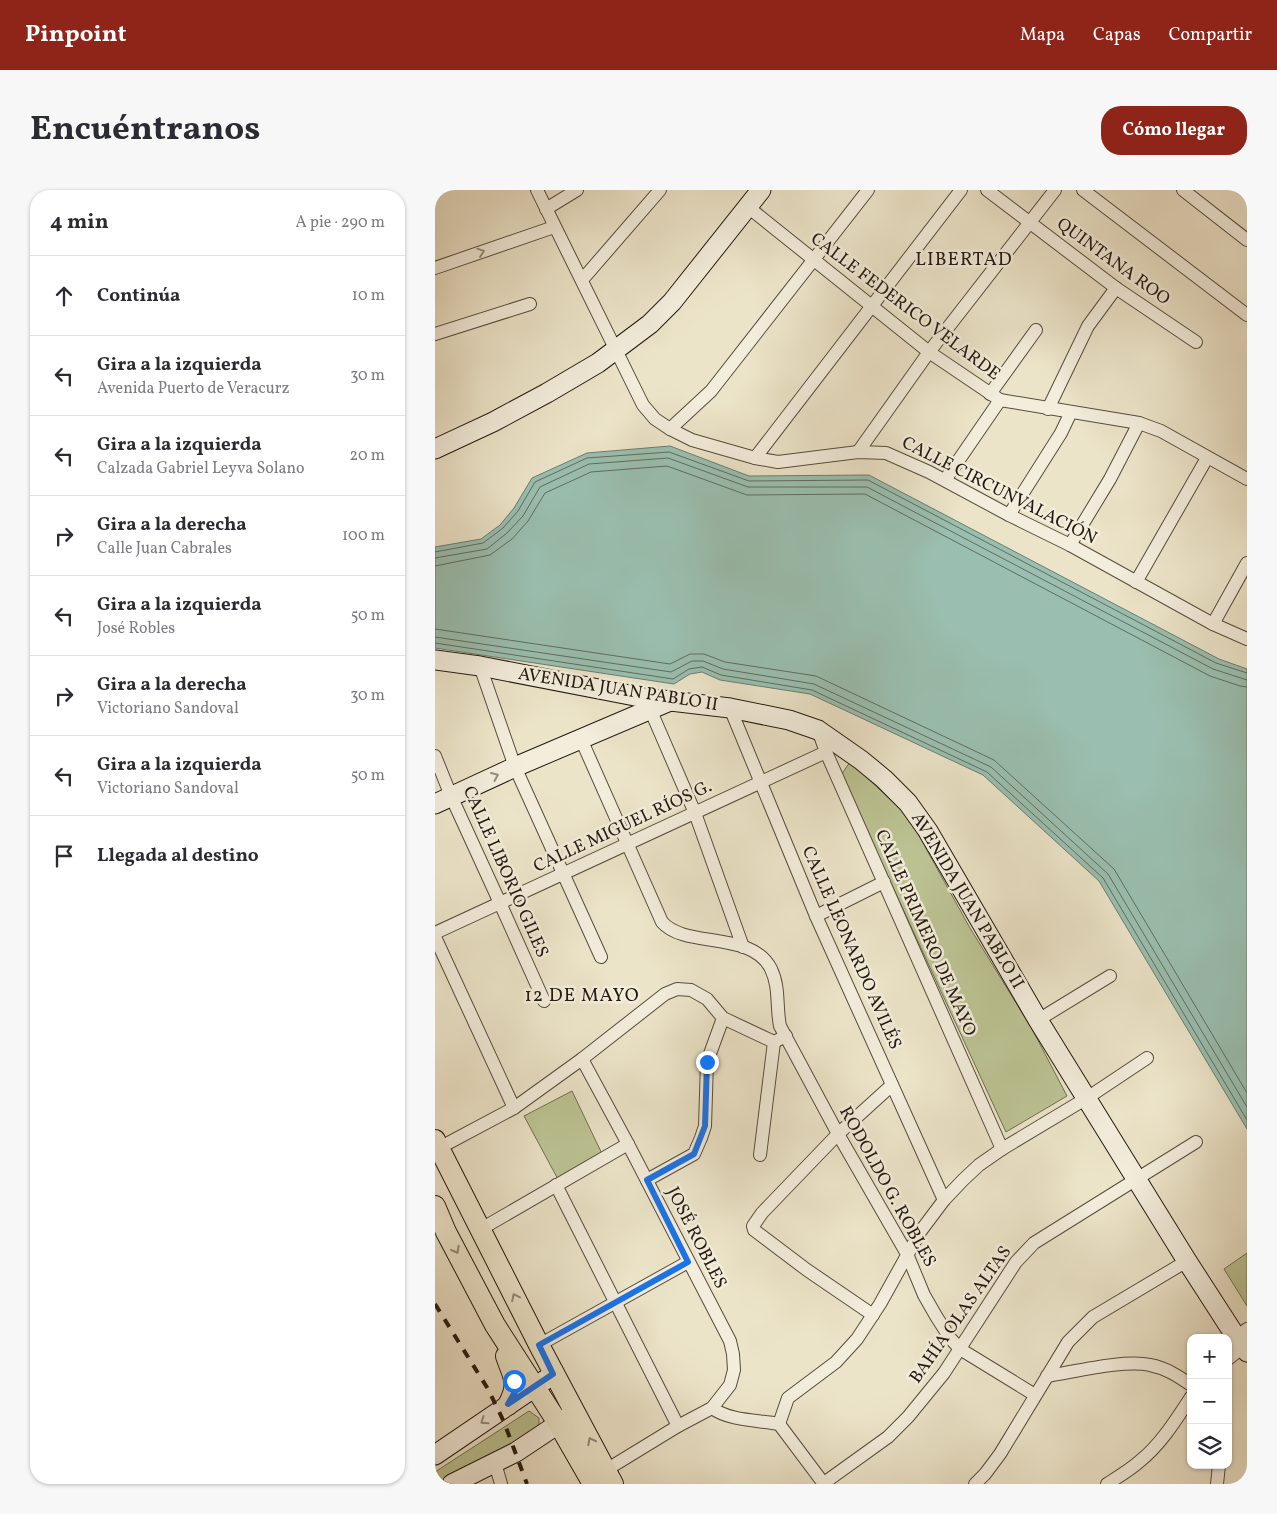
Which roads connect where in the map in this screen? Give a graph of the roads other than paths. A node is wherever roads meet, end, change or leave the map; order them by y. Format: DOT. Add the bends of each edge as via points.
graph roads {
  1 [pos="537,190"];
  2 [pos="577,190"];
  3 [pos="761,190"];
  4 [pos="868,190"];
  5 [pos="961,190"];
  6 [pos="987,190"];
  7 [pos="1055,190"];
  8 [pos="1083,190"];
  9 [pos="1183,190"];
  10 [pos="653,192"];
  11 [pos="748,207"];
  12 [pos="547,208"];
  13 [pos="1030,223"];
  14 [pos="554,227"];
  15 [pos="1247,240"];
  16 [pos="813,260"];
  17 [pos="435,268"];
  18 [pos="582,280"];
  19 [pos="1116,288"];
  20 [pos="530,304"];
  21 [pos="871,306"];
  22 [pos="1247,315"];
  23 [pos="1036,330"];
  24 [pos="435,334"];
  25 [pos="1196,342"];
  26 [pos="617,350"];
  27 [pos="929,352"];
  28 [pos="995,397"];
  29 [pos="1048,409"];
  30 [pos="1071,412"];
  31 [pos="1139,423"];
  32 [pos="670,429"];
  33 [pos="435,449"];
  34 [pos="858,452"];
  35 [pos="755,458"];
  36 [pos="1207,458"];
  37 [pos="1247,479"];
  38 [pos="945,480"];
  39 [pos="1009,515"];
  40 [pos="1070,545"];
  41 [pos="1247,563"];
  42 [pos="1136,582"];
  43 [pos="1213,624"];
  44 [pos="1247,639"];
  45 [pos="435,660"];
  46 [pos="480,666"];
  47 [pos="648,704"];
  48 [pos="730,708"];
  49 [pos="818,730"];
  50 [pos="581,739"];
  51 [pos="826,752"];
  52 [pos="435,756"];
  53 [pos="515,767"];
  54 [pos="761,783"];
  55 [pos="443,800"];
  56 [pos="695,813"];
  57 [pos="627,844"];
  58 [pos="563,873"];
  59 [pos="884,882"];
  60 [pos="501,903"];
  61 [pos="816,916"];
  62 [pos="435,933"];
  63 [pos="435,938"];
  64 [pos="743,947"];
  65 [pos="601,957"];
  66 [pos="1110,976"];
  67 [pos="543,1002"];
  68 [pos="723,1018"];
  69 [pos="1038,1020"];
  70 [pos="786,1036"];
  71 [pos="774,1042"];
  72 [pos="1147,1058"];
  73 [pos="582,1059"];
  74 [pos="892,1085"];
  75 [pos="1087,1098"];
  76 [pos="514,1108"];
  77 [pos="837,1134"];
  78 [pos="1196,1142"];
  79 [pos="437,1144"];
  80 [pos="629,1144"];
  81 [pos="1002,1149"];
  82 [pos="760,1155"];
  83 [pos="1136,1178"];
  84 [pos="647,1180"];
  85 [pos="556,1185"];
  86 [pos="944,1200"];
  87 [pos="435,1206"];
  88 [pos="481,1230"];
  89 [pos="907,1254"];
  90 [pos="1187,1261"];
  91 [pos="688,1262"];
  92 [pos="615,1302"];
  93 [pos="873,1315"];
  94 [pos="495,1326"];
  95 [pos="1243,1341"];
  96 [pos="539,1345"];
  97 [pos="960,1349"];
  98 [pos="1232,1354"];
  99 [pos="553,1374"];
  100 [pos="1047,1376"];
  101 [pos="1187,1382"];
  102 [pos="535,1386"];
  103 [pos="1035,1395"];
  104 [pos="1187,1403"];
  105 [pos="508,1404"];
  106 [pos="712,1408"];
  107 [pos="576,1412"];
  108 [pos="559,1423"];
  109 [pos="779,1424"];
  110 [pos="678,1426"];
  111 [pos="435,1455"];
  112 [pos="495,1463"];
  113 [pos="1219,1469"];
  114 [pos="604,1479"];
  115 [pos="985,1479"];
  116 [pos="452,1484"];
  117 [pos="501,1484"];
  118 [pos="824,1484"];
  119 [pos="975,1484"];
  120 [pos="1107,1484"];
  121 [pos="1217,1484"];
  1 -- 12 [label="street, CALLE CIRCUNVALACIÓN"];
  2 -- 12 [label="street"];
  3 -- 11 [label="main road"];
  4 -- 16 [label="street"];
  5 -- 21 [label="street"];
  6 -- 13 [label="street, QUINTANA ROO"];
  7 -- 13 [label="street"];
  8 -- 22 [label="street"];
  9 -- 15 [label="street"];
  10 -- 18 [label="street"];
  11 -- 16 [label="street, CALLE FEDERICO VELARDE"];
  11 -- 26 [label="main road" via="672,302"];
  12 -- 14 [label="street, CALLE CIRCUNVALACIÓN"];
  13 -- 19 [label="street, QUINTANA ROO"];
  13 -- 27 [label="street"];
  17 -- 14 [label="street, one-way"];
  14 -- 18 [label="street, CALLE CIRCUNVALACIÓN"];
  16 -- 21 [label="street, CALLE FEDERICO VELARDE"];
  16 -- 32 [label="street" via="711,391"];
  18 -- 26 [label="street, CALLE CIRCUNVALACIÓN"];
  19 -- 25 [label="street, QUINTANA ROO"];
  19 -- 29 [label="street" via="1088,326"];
  20 -- 24 [label="street"];
  21 -- 27 [label="street, CALLE FEDERICO VELARDE"];
  21 -- 35 [label="street"];
  23 -- 28 [label="street"];
  26 -- 32 [label="street, CALLE CIRCUNVALACIÓN" via="643,405"];
  26 -- 33 [label="main road" via="547,393"];
  27 -- 28 [label="street, CALLE FEDERICO VELARDE"];
  27 -- 34 [label="street"];
  28 -- 29 [label="street, CALLE FEDERICO VELARDE"];
  28 -- 38 [label="street"];
  29 -- 30 [label="street, CALLE FEDERICO VELARDE"];
  30 -- 31 [label="street, CALLE FEDERICO VELARDE"];
  30 -- 39 [label="street"];
  31 -- 36 [label="street, CALLE FEDERICO VELARDE" via="1161,431"];
  31 -- 40 [label="street"];
  32 -- 35 [label="street, CALLE CIRCUNVALACIÓN" via="692,440"];
  34 -- 35 [label="street, CALLE CIRCUNVALACIÓN" via="778,462"];
  34 -- 38 [label="street, CALLE CIRCUNVALACIÓN" via="886,452"];
  36 -- 37 [label="street, CALLE FEDERICO VELARDE"];
  36 -- 42 [label="street"];
  38 -- 39 [label="street, CALLE CIRCUNVALACIÓN"];
  39 -- 40 [label="street, CALLE CIRCUNVALACIÓN"];
  40 -- 42 [label="street, CALLE CIRCUNVALACIÓN"];
  41 -- 43 [label="street"];
  42 -- 43 [label="street, CALLE CIRCUNVALACIÓN"];
  43 -- 44 [label="street, CALLE CIRCUNVALACIÓN"];
  45 -- 46 [label="main road, AVENIDA JUAN PABLO II"];
  46 -- 47 [label="main road, AVENIDA JUAN PABLO II"];
  46 -- 53 [label="street"];
  47 -- 48 [label="main road, AVENIDA JUAN PABLO II" via="671,701"];
  47 -- 50 [label="main road"];
  47 -- 56 [label="street"];
  48 -- 49 [label="main road, AVENIDA JUAN PABLO II" via="789,720"];
  48 -- 54 [label="street, CALLE LEONARDO AVILÉS"];
  49 -- 51 [label="street, CALLE PRIMERO DE MAYO"];
  49 -- 69 [label="main road, AVENIDA JUAN PABLO II" via="861,760 908,803 928,831"];
  50 -- 53 [label="main road"];
  50 -- 57 [label="street"];
  51 -- 54 [label="street, CALLE MIGUEL RÍOS G."];
  51 -- 59 [label="street, CALLE PRIMERO DE MAYO"];
  52 -- 55 [label="street, CALLE LIBORIO GILES"];
  55 -- 53 [label="main road, one-way"];
  53 -- 58 [label="street"];
  54 -- 56 [label="street, CALLE MIGUEL RÍOS G."];
  54 -- 61 [label="street, CALLE LEONARDO AVILÉS"];
  55 -- 60 [label="street, CALLE LIBORIO GILES"];
  56 -- 57 [label="street, CALLE MIGUEL RÍOS G."];
  56 -- 64 [label="street"];
  57 -- 58 [label="street, CALLE MIGUEL RÍOS G."];
  57 -- 64 [label="street" via="666,927 671,931"];
  58 -- 60 [label="street, CALLE MIGUEL RÍOS G."];
  58 -- 65 [label="street"];
  59 -- 61 [label="street"];
  59 -- 81 [label="street, CALLE PRIMERO DE MAYO"];
  60 -- 62 [label="street, CALLE MIGUEL RÍOS G."];
  60 -- 67 [label="street, CALLE LIBORIO GILES"];
  61 -- 74 [label="street, CALLE LEONARDO AVILÉS"];
  63 -- 76 [label="street"];
  64 -- 70 [label="street, RODOLDO G. ROBLES" via="762,957 771,968 777,987 777,1014"];
  66 -- 69 [label="street"];
  68 -- 71 [label="street"];
  68 -- 73 [label="street" via="707,1000 691,990 677,990 665,994"];
  68 -- 84 [label="street" via="707,1062 705,1126 694,1154"];
  69 -- 75 [label="main road, AVENIDA JUAN PABLO II"];
  70 -- 71 [label="street"];
  70 -- 77 [label="street, RODOLDO G. ROBLES"];
  71 -- 82 [label="street"];
  72 -- 75 [label="street"];
  73 -- 76 [label="street"];
  73 -- 80 [label="street, JOSÉ ROBLES"];
  74 -- 77 [label="street"];
  74 -- 86 [label="street, CALLE LEONARDO AVILÉS"];
  75 -- 81 [label="street"];
  75 -- 83 [label="main road, AVENIDA JUAN PABLO II"];
  76 -- 79 [label="street"];
  77 -- 89 [label="street, RODOLDO G. ROBLES"];
  77 -- 93 [label="street" via="762,1213 754,1223 754,1230"];
  78 -- 83 [label="street, BAHÍA OLAS ALTAS"];
  79 -- 88 [label="main road"];
  80 -- 84 [label="street, JOSÉ ROBLES"];
  80 -- 85 [label="street"];
  81 -- 86 [label="street"];
  83 -- 90 [label="main road, AVENIDA JUAN PABLO II"];
  83 -- 97 [label="street, BAHÍA OLAS ALTAS" via="1034,1243 1006,1276"];
  84 -- 91 [label="street, JOSÉ ROBLES"];
  85 -- 88 [label="street"];
  85 -- 92 [label="street"];
  86 -- 89 [label="street" via="919,1232"];
  87 -- 94 [label="main road, one-way"];
  96 -- 88 [label="main road, one-way"];
  89 -- 93 [label="street"];
  89 -- 97 [label="street, RODOLDO G. ROBLES" via="935,1316"];
  90 -- 95 [label="main road, AVENIDA JUAN PABLO II"];
  90 -- 100 [label="street" via="1093,1317 1068,1342"];
  91 -- 92 [label="street"];
  91 -- 106 [label="street, JOSÉ ROBLES" via="730,1340 733,1354 734,1370 730,1385"];
  92 -- 96 [label="street"];
  92 -- 110 [label="street"];
  93 -- 109 [label="street" via="836,1362 788,1398"];
  94 -- 102 [label="main road"];
  94 -- 105 [label="main road" via="514,1381 515,1392"];
  95 -- 98 [label="street"];
  96 -- 99 [label="main road"];
  97 -- 103 [label="street, RODOLDO G. ROBLES"];
  97 -- 118 [label="street, BAHÍA OLAS ALTAS" via="924,1398 895,1430"];
  99 -- 102 [label="main road"];
  99 -- 107 [label="main road"];
  100 -- 101 [label="street" via="1131,1363 1150,1364 1174,1373"];
  100 -- 103 [label="street"];
  102 -- 105 [label="main road"];
  102 -- 108 [label="main road"];
  103 -- 115 [label="street"];
  104 -- 120 [label="street" via="1154,1448"];
  105 -- 111 [label="main road, one-way"];
  106 -- 109 [label="street" via="728,1416"];
  106 -- 110 [label="street"];
  107 -- 108 [label="main road"];
  114 -- 107 [label="main road, one-way"];
  108 -- 112 [label="main road"];
  108 -- 114 [label="main road"];
  109 -- 118 [label="street"];
  110 -- 114 [label="street"];
  112 -- 116 [label="main road"];
  112 -- 117 [label="street"];
  113 -- 121 [label="street"];
  115 -- 119 [label="street"];
}
